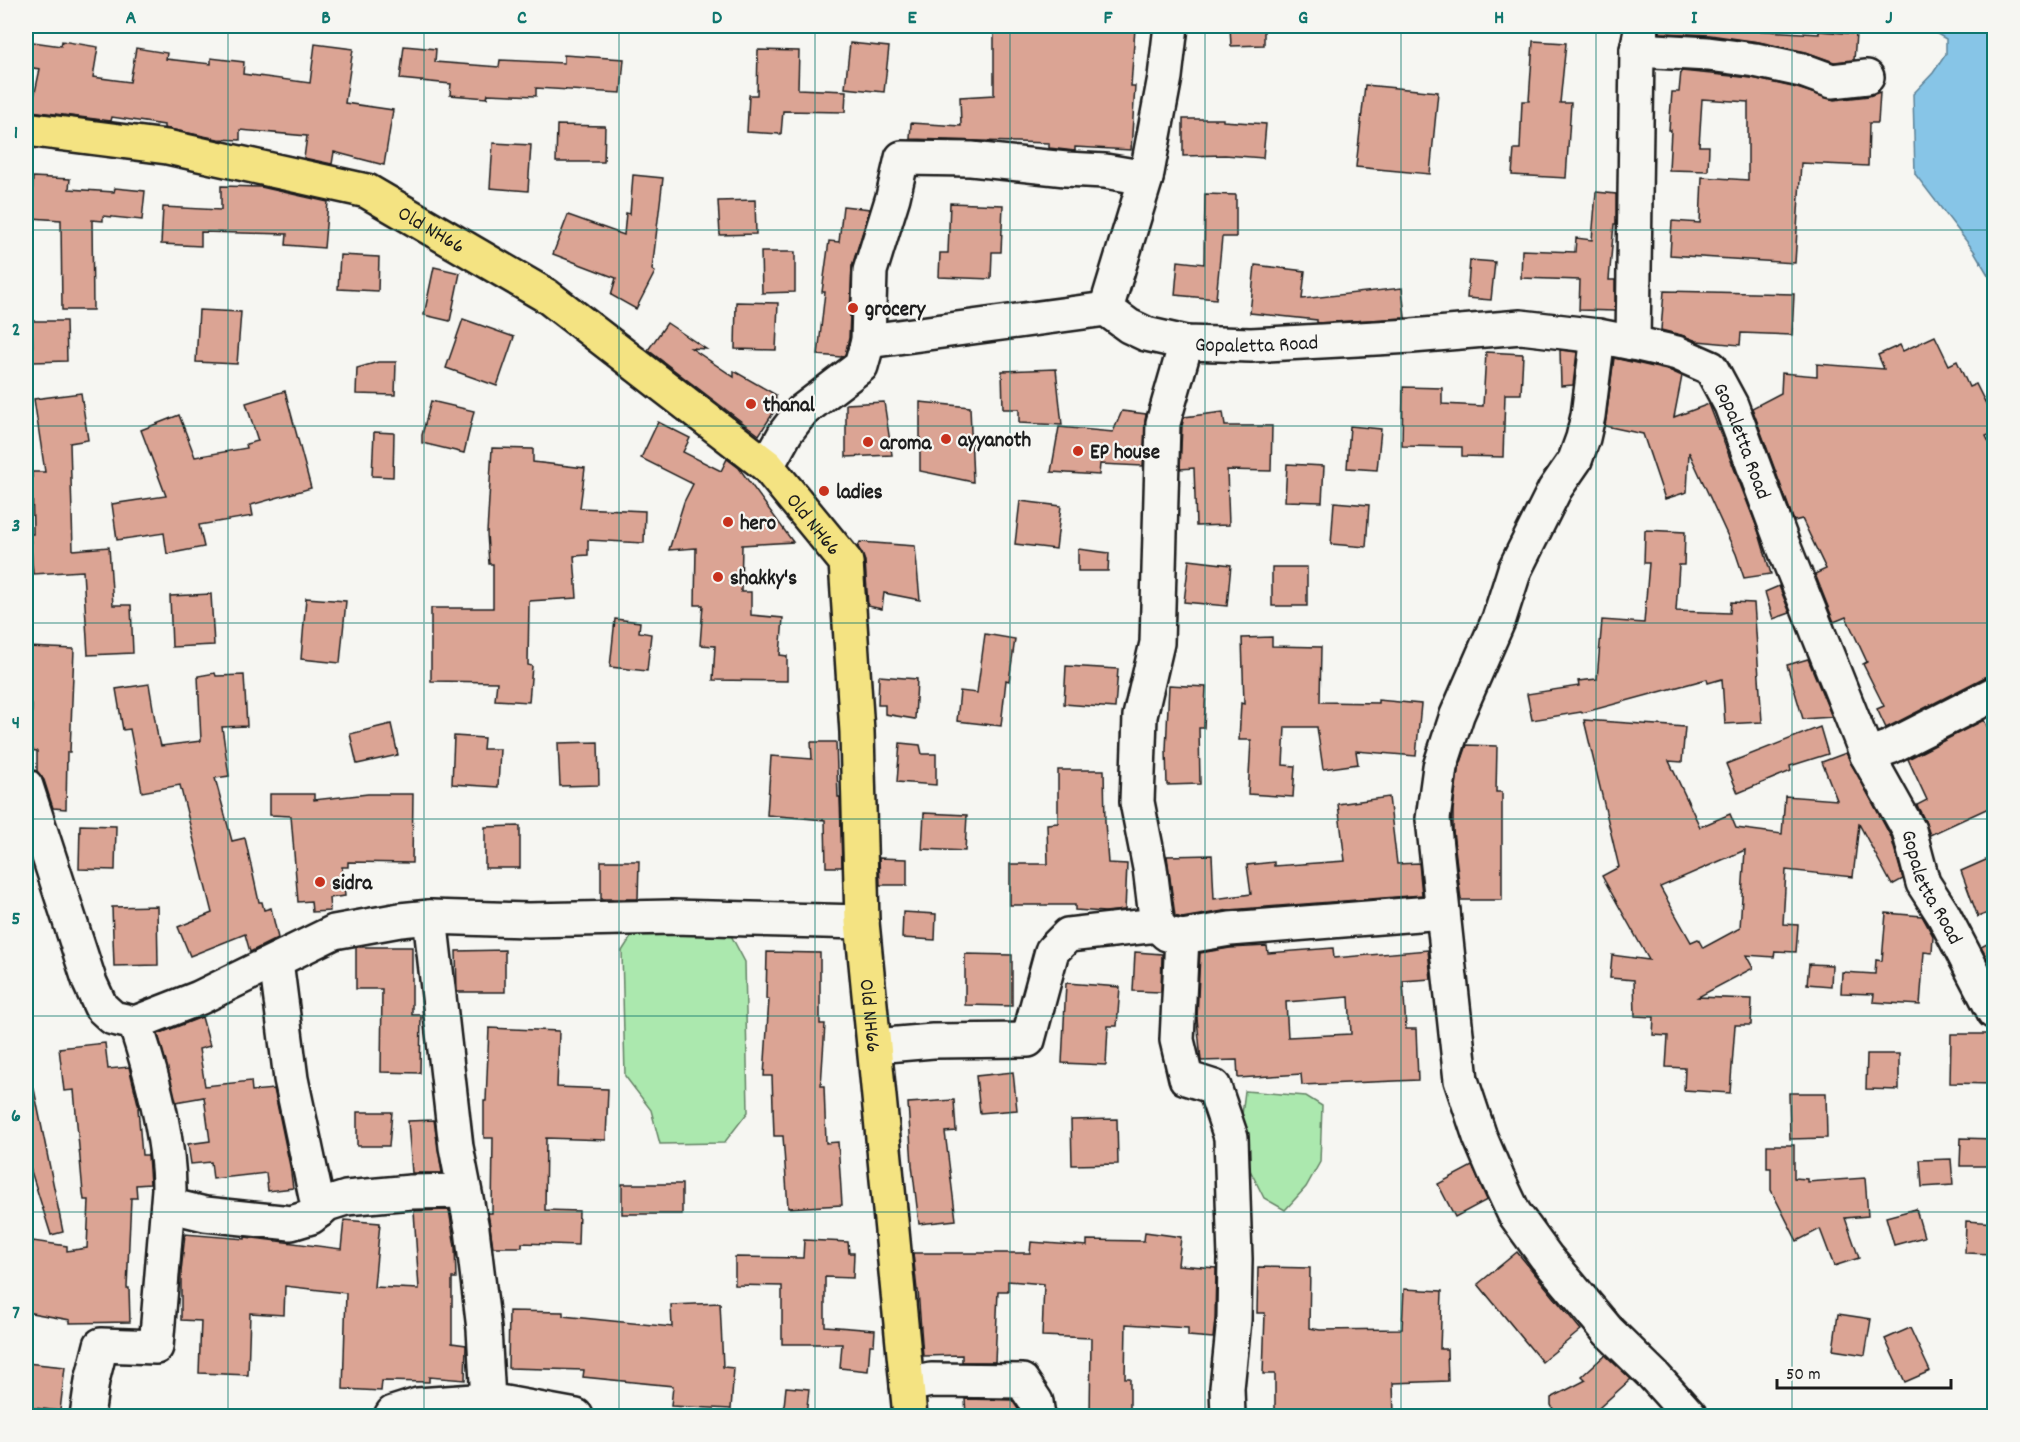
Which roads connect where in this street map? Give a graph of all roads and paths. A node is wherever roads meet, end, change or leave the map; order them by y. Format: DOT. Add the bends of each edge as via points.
graph roads {
  1 [pos="1171,26"];
  2 [pos="1640,38"];
  3 [pos="1867,77"];
  4 [pos="26,129"];
  5 [pos="1146,177"];
  6 [pos="1106,309"];
  7 [pos="1598,336"];
  8 [pos="868,341"];
  9 [pos="1186,343"];
  10 [pos="1633,343"];
  11 [pos="767,466"];
  12 [pos="1995,694"];
  13 [pos="1867,755"];
  14 [pos="26,786"];
  15 [pos="1443,912"];
  16 [pos="430,917"];
  17 [pos="862,922"];
  18 [pos="1170,931"];
  19 [pos="276,961"];
  20 [pos="1995,1012"];
  21 [pos="135,1023"];
  22 [pos="875,1046"];
  23 [pos="464,1191"];
  24 [pos="168,1205"];
  25 [pos="319,1211"];
  26 [pos="488,1400"];
  27 [pos="908,1401"];
  28 [pos="87,1416"];
  29 [pos="391,1416"];
  30 [pos="576,1416"];
  31 [pos="1038,1416"];
  32 [pos="1228,1416"];
  33 [pos="1690,1416"];
  1 -- 5 [label="street" via="1166,77"];
  2 -- 3 [label="street" via="1802,70 1832,81"];
  2 -- 10 [label="street"];
  4 -- 11 [label="main road, Old NH66" via="167,147 367,191 547,296"];
  5 -- 6 [label="street"];
  5 -- 8 [label="street" via="971,159 902,158 870,271"];
  6 -- 8 [label="street"];
  6 -- 9 [label="street, Gopaletta Road" via="1129,327"];
  7 -- 9 [label="street, Gopaletta Road" via="1521,327 1251,345"];
  7 -- 10 [label="street, Gopaletta Road"];
  7 -- 15 [label="street" via="1588,416 1575,460 1555,489 1515,569 1440,767 1433,819"];
  8 -- 11 [label="street" via="861,366 802,411"];
  9 -- 18 [label="street" via="1163,423 1157,644 1140,716 1137,802 1150,868"];
  10 -- 13 [label="street, Gopaletta Road" via="1677,353 1711,368 1731,405"];
  11 -- 17 [label="main road, Old NH66" via="846,562 857,732"];
  12 -- 13 [label="street"];
  13 -- 20 [label="street, Gopaletta Road" via="1909,830 1923,883"];
  14 -- 21 [label="street" via="101,1007 113,1018"];
  15 -- 18 [label="street"];
  15 -- 33 [label="street" via="1461,1080 1480,1137 1514,1213 1608,1331"];
  16 -- 17 [label="street"];
  16 -- 19 [label="street" via="334,932"];
  16 -- 23 [label="street"];
  17 -- 22 [label="main road, Old NH66"];
  18 -- 22 [label="street" via="1068,935 1052,951 1028,1041 933,1041"];
  18 -- 32 [label="street" via="1177,1040 1186,1078 1214,1087 1231,1137 1234,1320"];
  19 -- 21 [label="street"];
  19 -- 25 [label="street" via="291,1078"];
  21 -- 24 [label="street" via="166,1151"];
  22 -- 27 [label="main road, Old NH66"];
  23 -- 25 [label="street" via="346,1198"];
  23 -- 26 [label="street" via="484,1329"];
  24 -- 25 [label="street" via="205,1214 291,1223 311,1218"];
  24 -- 28 [label="street" via="156,1347 101,1345"];
  26 -- 29 [label="street" via="418,1405"];
  26 -- 30 [label="street"];
  27 -- 31 [label="street" via="931,1380 1022,1381 1036,1402"];
}
